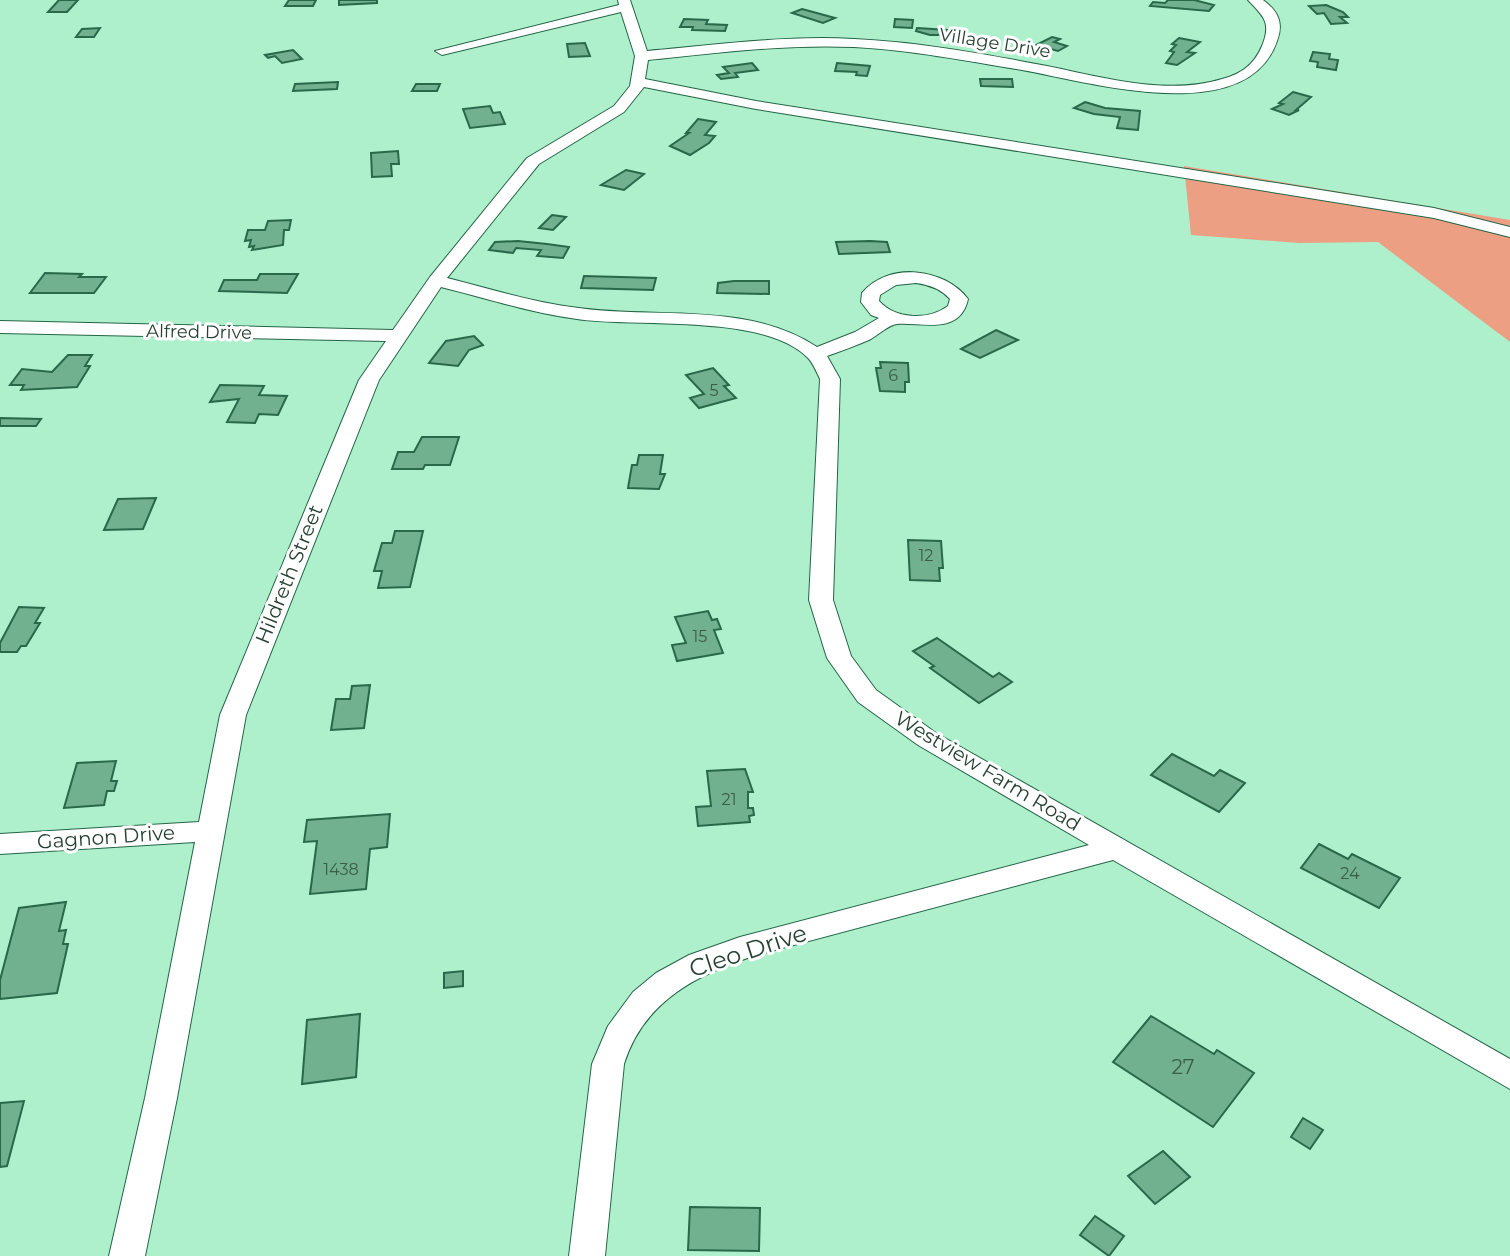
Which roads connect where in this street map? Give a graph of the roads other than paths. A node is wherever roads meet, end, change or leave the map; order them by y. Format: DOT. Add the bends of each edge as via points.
graph roads {
  1 [pos="1254,0"];
  2 [pos="625,3"];
  3 [pos="442,51"];
  4 [pos="642,56"];
  5 [pos="638,82"];
  6 [pos="1510,232"];
  7 [pos="436,281"];
  8 [pos="893,318"];
  9 [pos="0,327"];
  10 [pos="399,336"];
  11 [pos="818,353"];
  12 [pos="211,831"];
  13 [pos="0,844"];
  14 [pos="1118,848"];
  15 [pos="1510,1075"];
  16 [pos="127,1256"];
  17 [pos="587,1256"];
  1 -- 4 [label="street, Village Drive" via="1274,21 1260,62 1240,77 1200,86 1132,84 846,42"];
  2 -- 3 [label="street"];
  2 -- 4 [label="street"];
  4 -- 5 [label="street"];
  5 -- 6 [label="street" via="1421,210"];
  5 -- 7 [label="street, Hildreth Street" via="619,109 533,161"];
  7 -- 10 [label="street, Hildreth Street"];
  7 -- 11 [label="street" via="587,315 747,324 787,336"];
  8 -- 11 [label="street"];
  9 -- 10 [label="street, Alfred Drive"];
  10 -- 12 [label="street, Hildreth Street" via="369,380 233,715"];
  11 -- 14 [label="street, Westview Farm Road" via="830,379 821,600 839,658 867,696 927,739"];
  12 -- 13 [label="street, Gagnon Drive"];
  12 -- 16 [label="street, Hildreth Street"];
  14 -- 15 [label="street, Westview Farm Road"];
  14 -- 17 [label="street, Cleo Drive" via="750,946 681,973 656,990 617,1034 608,1064"];
}
